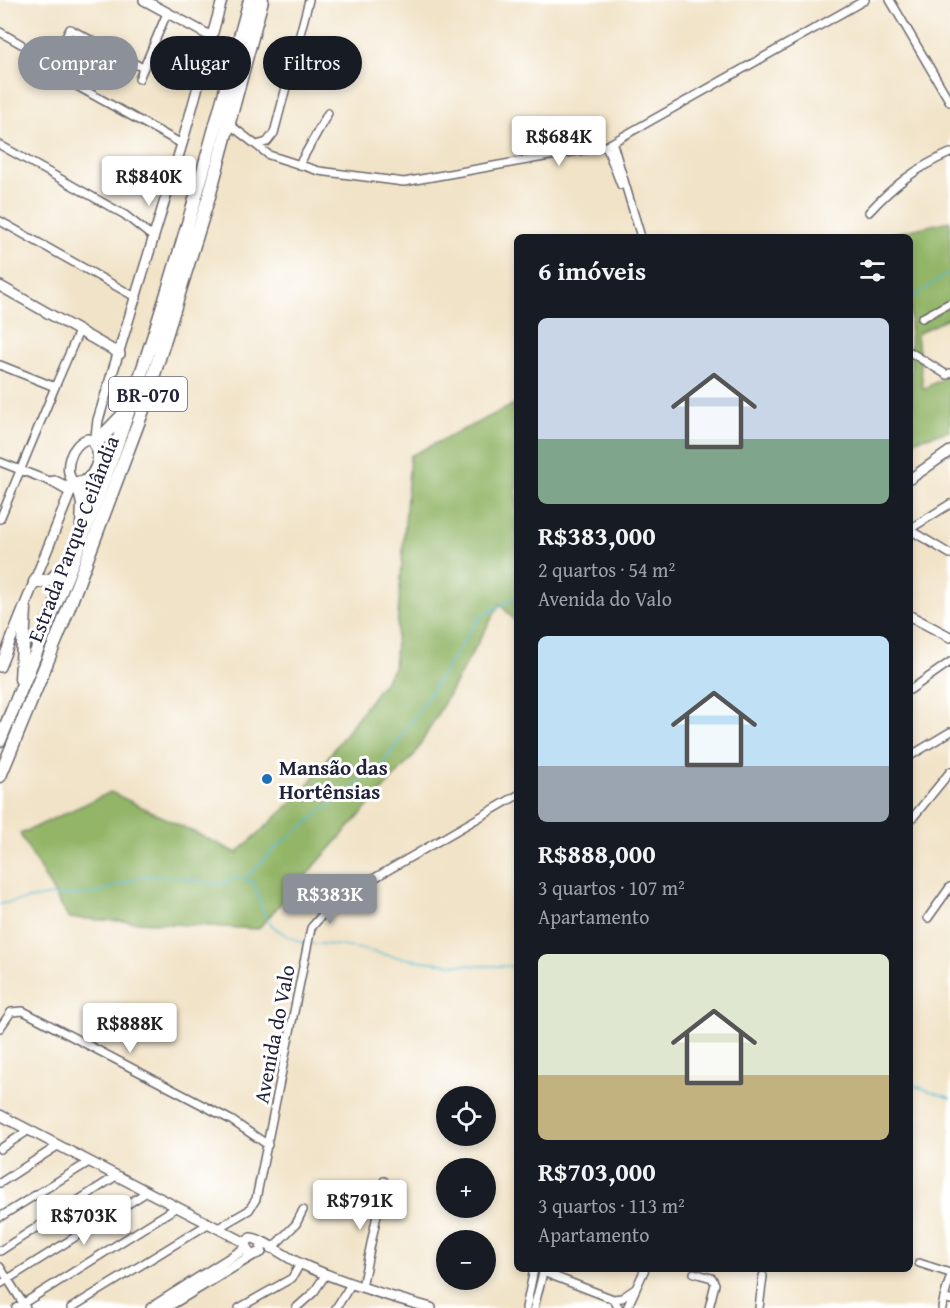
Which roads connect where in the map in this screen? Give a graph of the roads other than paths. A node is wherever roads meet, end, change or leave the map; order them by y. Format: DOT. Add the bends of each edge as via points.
graph roads {
  1 [pos="144,0"];
  2 [pos="222,0"];
  3 [pos="250,0"];
  4 [pos="262,0"];
  5 [pos="309,0"];
  6 [pos="866,0"];
  7 [pos="890,0"];
  8 [pos="167,13"];
  9 [pos="0,32"];
  10 [pos="66,36"];
  11 [pos="83,36"];
  12 [pos="210,36"];
  13 [pos="212,36"];
  14 [pos="18,42"];
  15 [pos="138,65"];
  16 [pos="143,68"];
  17 [pos="139,79"];
  18 [pos="83,90"];
  19 [pos="197,90"];
  20 [pos="950,102"];
  21 [pos="328,113"];
  22 [pos="229,124"];
  23 [pos="182,144"];
  24 [pos="0,145"];
  25 [pos="257,145"];
  26 [pos="610,145"];
  27 [pos="950,153"];
  28 [pos="299,165"];
  29 [pos="868,212"];
  30 [pos="0,221"];
  31 [pos="637,234"];
  32 [pos="150,235"];
  33 [pos="0,286"];
  34 [pos="137,298"];
  35 [pos="950,303"];
  36 [pos="922,318"];
  37 [pos="79,331"];
  38 [pos="120,354"];
  39 [pos="913,354"];
  40 [pos="0,365"];
  41 [pos="950,373"];
  42 [pos="55,387"];
  43 [pos="130,407"];
  44 [pos="92,442"];
  45 [pos="950,451"];
  46 [pos="0,462"];
  47 [pos="20,470"];
  48 [pos="913,476"];
  49 [pos="74,487"];
  50 [pos="950,504"];
  51 [pos="0,519"];
  52 [pos="913,528"];
  53 [pos="913,532"];
  54 [pos="79,545"];
  55 [pos="950,554"];
  56 [pos="35,582"];
  57 [pos="25,609"];
  58 [pos="913,618"];
  59 [pos="950,637"];
  60 [pos="950,662"];
  61 [pos="0,667"];
  62 [pos="913,688"];
  63 [pos="20,692"];
  64 [pos="950,732"];
  65 [pos="0,740"];
  66 [pos="913,754"];
  67 [pos="950,772"];
  68 [pos="0,776"];
  69 [pos="514,797"];
  70 [pos="913,817"];
  71 [pos="950,887"];
  72 [pos="928,918"];
  73 [pos="0,1028"];
  74 [pos="0,1115"];
  75 [pos="29,1130"];
  76 [pos="268,1145"];
  77 [pos="59,1146"];
  78 [pos="0,1149"];
  79 [pos="89,1162"];
  80 [pos="116,1176"];
  81 [pos="384,1181"];
  82 [pos="0,1183"];
  83 [pos="147,1192"];
  84 [pos="177,1207"];
  85 [pos="303,1210"];
  86 [pos="0,1217"];
  87 [pos="208,1224"];
  88 [pos="218,1228"];
  89 [pos="253,1246"];
  90 [pos="272,1250"];
  91 [pos="0,1251"];
  92 [pos="919,1263"];
  93 [pos="300,1264"];
  94 [pos="0,1267"];
  95 [pos="533,1272"];
  96 [pos="543,1272"];
  97 [pos="546,1272"];
  98 [pos="644,1272"];
  99 [pos="950,1273"];
  100 [pos="326,1274"];
  101 [pos="694,1274"];
  102 [pos="763,1276"];
  103 [pos="950,1278"];
  104 [pos="8,1280"];
  105 [pos="352,1283"];
  106 [pos="0,1284"];
  107 [pos="362,1287"];
  108 [pos="636,1289"];
  109 [pos="613,1299"];
  110 [pos="947,1299"];
  111 [pos="408,1305"];
  112 [pos="22,1307"];
  113 [pos="71,1308"];
  114 [pos="151,1308"];
  115 [pos="165,1308"];
  116 [pos="239,1308"];
  117 [pos="296,1308"];
  118 [pos="336,1308"];
  119 [pos="431,1308"];
  120 [pos="526,1308"];
  121 [pos="534,1308"];
  122 [pos="619,1308"];
  123 [pos="627,1308"];
  124 [pos="709,1308"];
  125 [pos="759,1308"];
  126 [pos="942,1308"];
  1 -- 8 [label="street"];
  2 -- 13 [label="street"];
  3 -- 43 [label="highway, Estrada Parque Ceilândia / BR-070" via="199,190"];
  4 -- 22 [label="highway, Estrada Parque Ceilândia / BR-070"];
  5 -- 25 [label="street" via="274,132 267,142"];
  6 -- 26 [label="street"];
  7 -- 20 [label="street"];
  8 -- 12 [label="street"];
  8 -- 16 [label="street"];
  9 -- 14 [label="street"];
  10 -- 11 [label="street" via="70,29"];
  15 -- 16 [label="street"];
  16 -- 17 [label="street"];
  18 -- 23 [label="street"];
  19 -- 23 [label="street"];
  21 -- 28 [label="street"];
  22 -- 25 [label="street"];
  22 -- 68 [label="highway, Estrada Parque Ceilândia / BR-070" via="143,410"];
  23 -- 32 [label="street"];
  24 -- 32 [label="street" via="125,215"];
  25 -- 28 [label="street" via="268,155"];
  26 -- 28 [label="street" via="404,182"];
  26 -- 31 [label="street"];
  27 -- 29 [label="street" via="915,170"];
  30 -- 34 [label="street"];
  32 -- 34 [label="street"];
  33 -- 37 [label="street"];
  34 -- 38 [label="street"];
  35 -- 36 [label="street"];
  37 -- 38 [label="street"];
  37 -- 42 [label="street"];
  38 -- 44 [label="street"];
  39 -- 41 [label="street" via="947,375"];
  40 -- 42 [label="street"];
  42 -- 47 [label="street"];
  43 -- 44 [label="highway"];
  43 -- 54 [label="highway, Estrada Parque Ceilândia / BR-070"];
  44 -- 49 [label="street" via="98,457 96,466"];
  44 -- 49 [label="street" via="78,445 71,457 68,473"];
  45 -- 48 [label="street"];
  46 -- 47 [label="street"];
  47 -- 49 [label="street"];
  47 -- 51 [label="street"];
  49 -- 54 [label="highway" via="83,504"];
  49 -- 56 [label="street"];
  50 -- 52 [label="street"];
  53 -- 55 [label="street"];
  54 -- 56 [label="highway" via="64,571 51,580"];
  54 -- 63 [label="highway, Estrada Parque Ceilândia / BR-070"];
  56 -- 57 [label="street"];
  57 -- 61 [label="street"];
  57 -- 63 [label="highway"];
  58 -- 59 [label="street"];
  60 -- 62 [label="street"];
  63 -- 65 [label="highway, Estrada Parque Ceilândia / BR-070"];
  64 -- 66 [label="street"];
  67 -- 70 [label="street"];
  69 -- 76 [label="street, Avenida do Valo" via="333,902 311,928"];
  71 -- 72 [label="street"];
  73 -- 76 [label="street" via="11,1012 23,1011 231,1120"];
  74 -- 75 [label="street"];
  75 -- 77 [label="street"];
  75 -- 78 [label="street"];
  76 -- 88 [label="street, Avenida do Valo" via="254,1205"];
  77 -- 79 [label="street"];
  77 -- 82 [label="street"];
  79 -- 80 [label="street"];
  79 -- 86 [label="street"];
  80 -- 83 [label="street"];
  80 -- 91 [label="street"];
  81 -- 107 [label="street"];
  83 -- 84 [label="street"];
  83 -- 104 [label="street"];
  84 -- 87 [label="street"];
  84 -- 112 [label="street"];
  85 -- 90 [label="street" via="296,1224"];
  87 -- 88 [label="street"];
  87 -- 113 [label="street"];
  88 -- 89 [label="street"];
  89 -- 90 [label="street"];
  89 -- 114 [label="street"];
  89 -- 115 [label="street"];
  90 -- 93 [label="street"];
  92 -- 99 [label="street"];
  93 -- 100 [label="street"];
  93 -- 116 [label="street" via="292,1278"];
  94 -- 104 [label="street"];
  95 -- 120 [label="street"];
  96 -- 121 [label="street"];
  97 -- 109 [label="street"];
  98 -- 108 [label="street"];
  100 -- 105 [label="street"];
  100 -- 117 [label="street"];
  101 -- 124 [label="street" via="712,1278 715,1284"];
  102 -- 125 [label="street"];
  103 -- 110 [label="street"];
  104 -- 106 [label="street"];
  104 -- 112 [label="street"];
  105 -- 107 [label="street"];
  105 -- 118 [label="street"];
  107 -- 111 [label="street"];
  108 -- 109 [label="street"];
  108 -- 123 [label="street"];
  109 -- 122 [label="street"];
  110 -- 126 [label="street"];
  111 -- 119 [label="street"];
}
